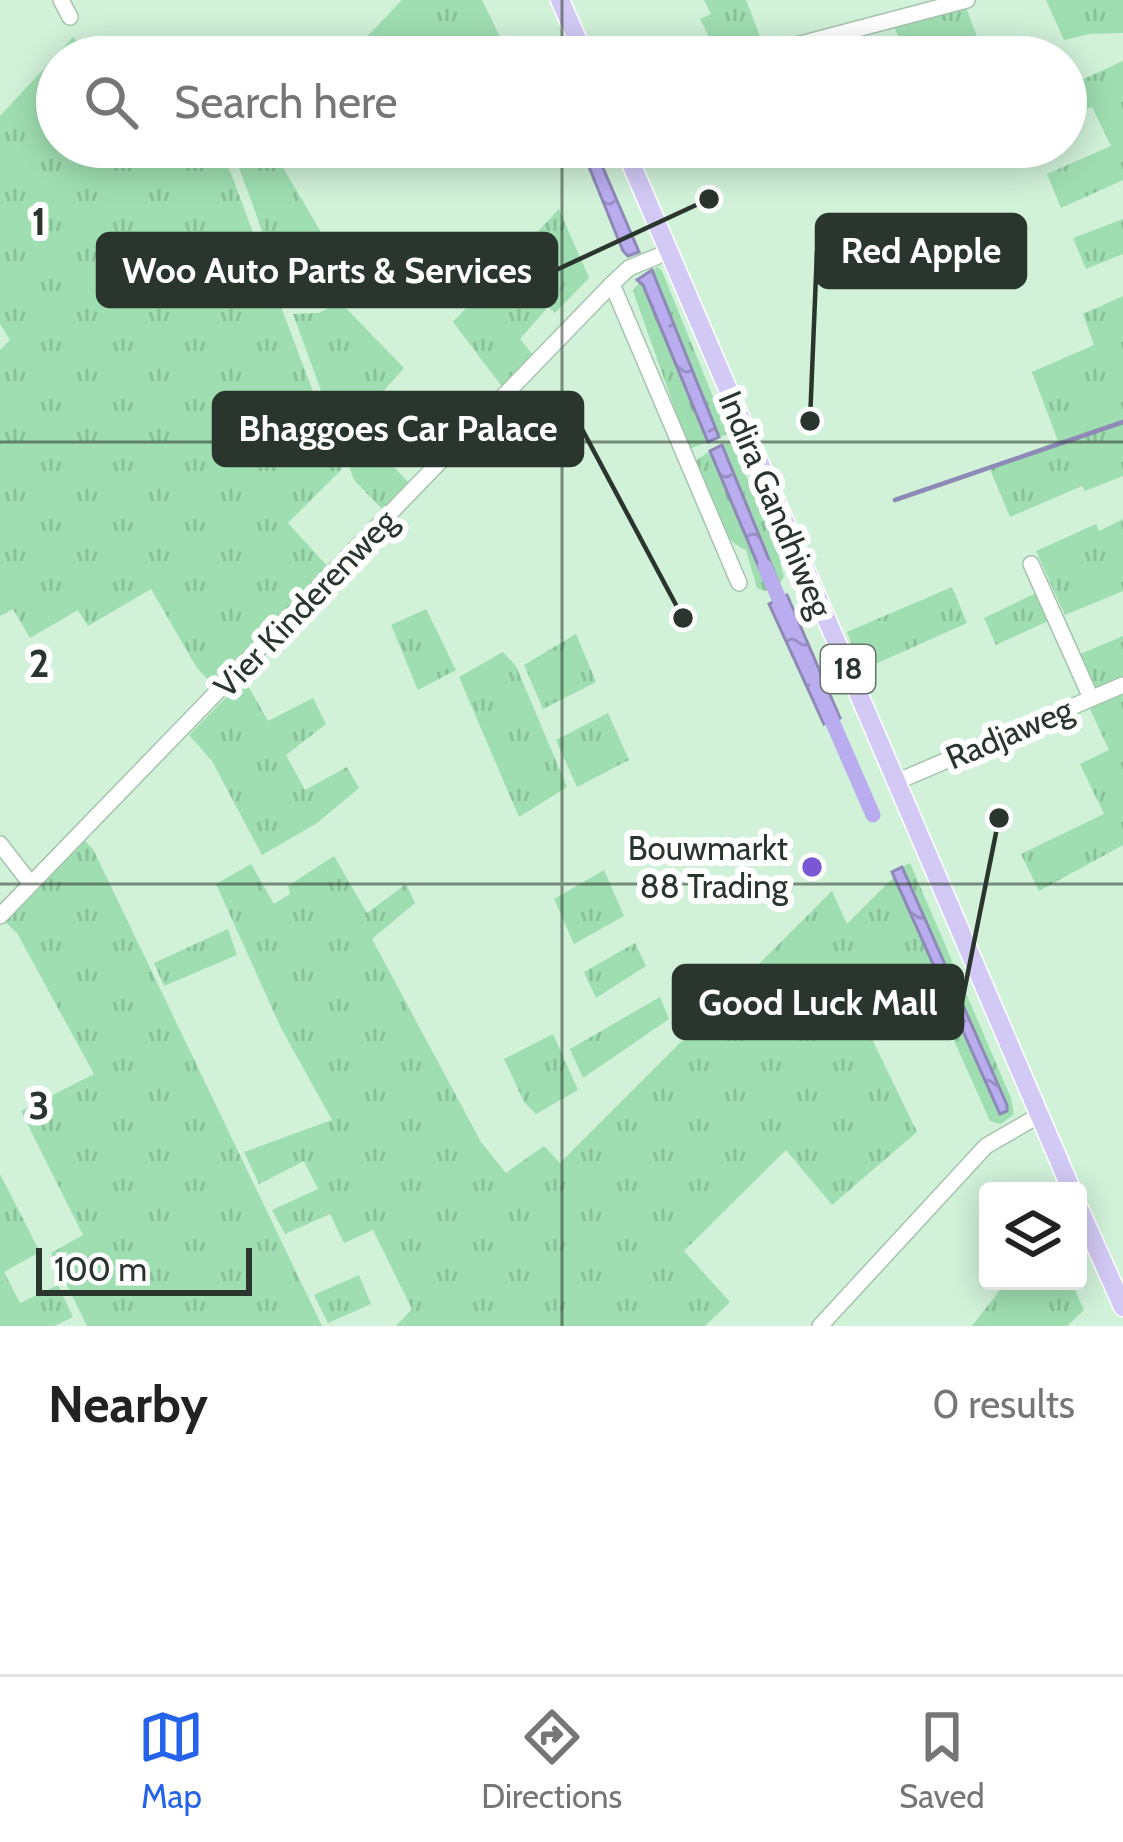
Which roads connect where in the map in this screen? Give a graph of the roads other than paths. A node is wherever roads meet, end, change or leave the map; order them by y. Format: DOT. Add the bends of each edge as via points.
graph roads {
  1 [pos="61,0"];
  2 [pos="560,0"];
  3 [pos="967,0"];
  4 [pos="70,17"];
  5 [pos="576,36"];
  6 [pos="831,36"];
  7 [pos="631,168"];
  8 [pos="661,255"];
  9 [pos="612,284"];
  10 [pos="1031,564"];
  11 [pos="739,583"];
  12 [pos="1123,685"];
  13 [pos="1091,698"];
  14 [pos="896,782"];
  15 [pos="0,844"];
  16 [pos="31,884"];
  17 [pos="0,916"];
  18 [pos="1038,1116"];
  19 [pos="1068,1182"];
  20 [pos="1087,1226"];
  21 [pos="1123,1307"];
  22 [pos="820,1326"];
  1 -- 4 [label="street"];
  2 -- 5 [label="main road"];
  3 -- 6 [label="street"];
  7 -- 8 [label="main road, Indira Gandhiweg / 18"];
  8 -- 9 [label="street, Vier Kinderenweg"];
  8 -- 14 [label="main road, Indira Gandhiweg / 18"];
  9 -- 11 [label="street"];
  9 -- 16 [label="street, Vier Kinderenweg"];
  10 -- 13 [label="street"];
  12 -- 13 [label="street, Radjaweg"];
  13 -- 14 [label="street, Radjaweg"];
  14 -- 18 [label="main road, Indira Gandhiweg / 18"];
  15 -- 16 [label="street"];
  16 -- 17 [label="street, Vier Kinderenweg"];
  18 -- 19 [label="main road, Indira Gandhiweg / 18"];
  18 -- 22 [label="street" via="986,1146"];
  20 -- 21 [label="main road"];
}
